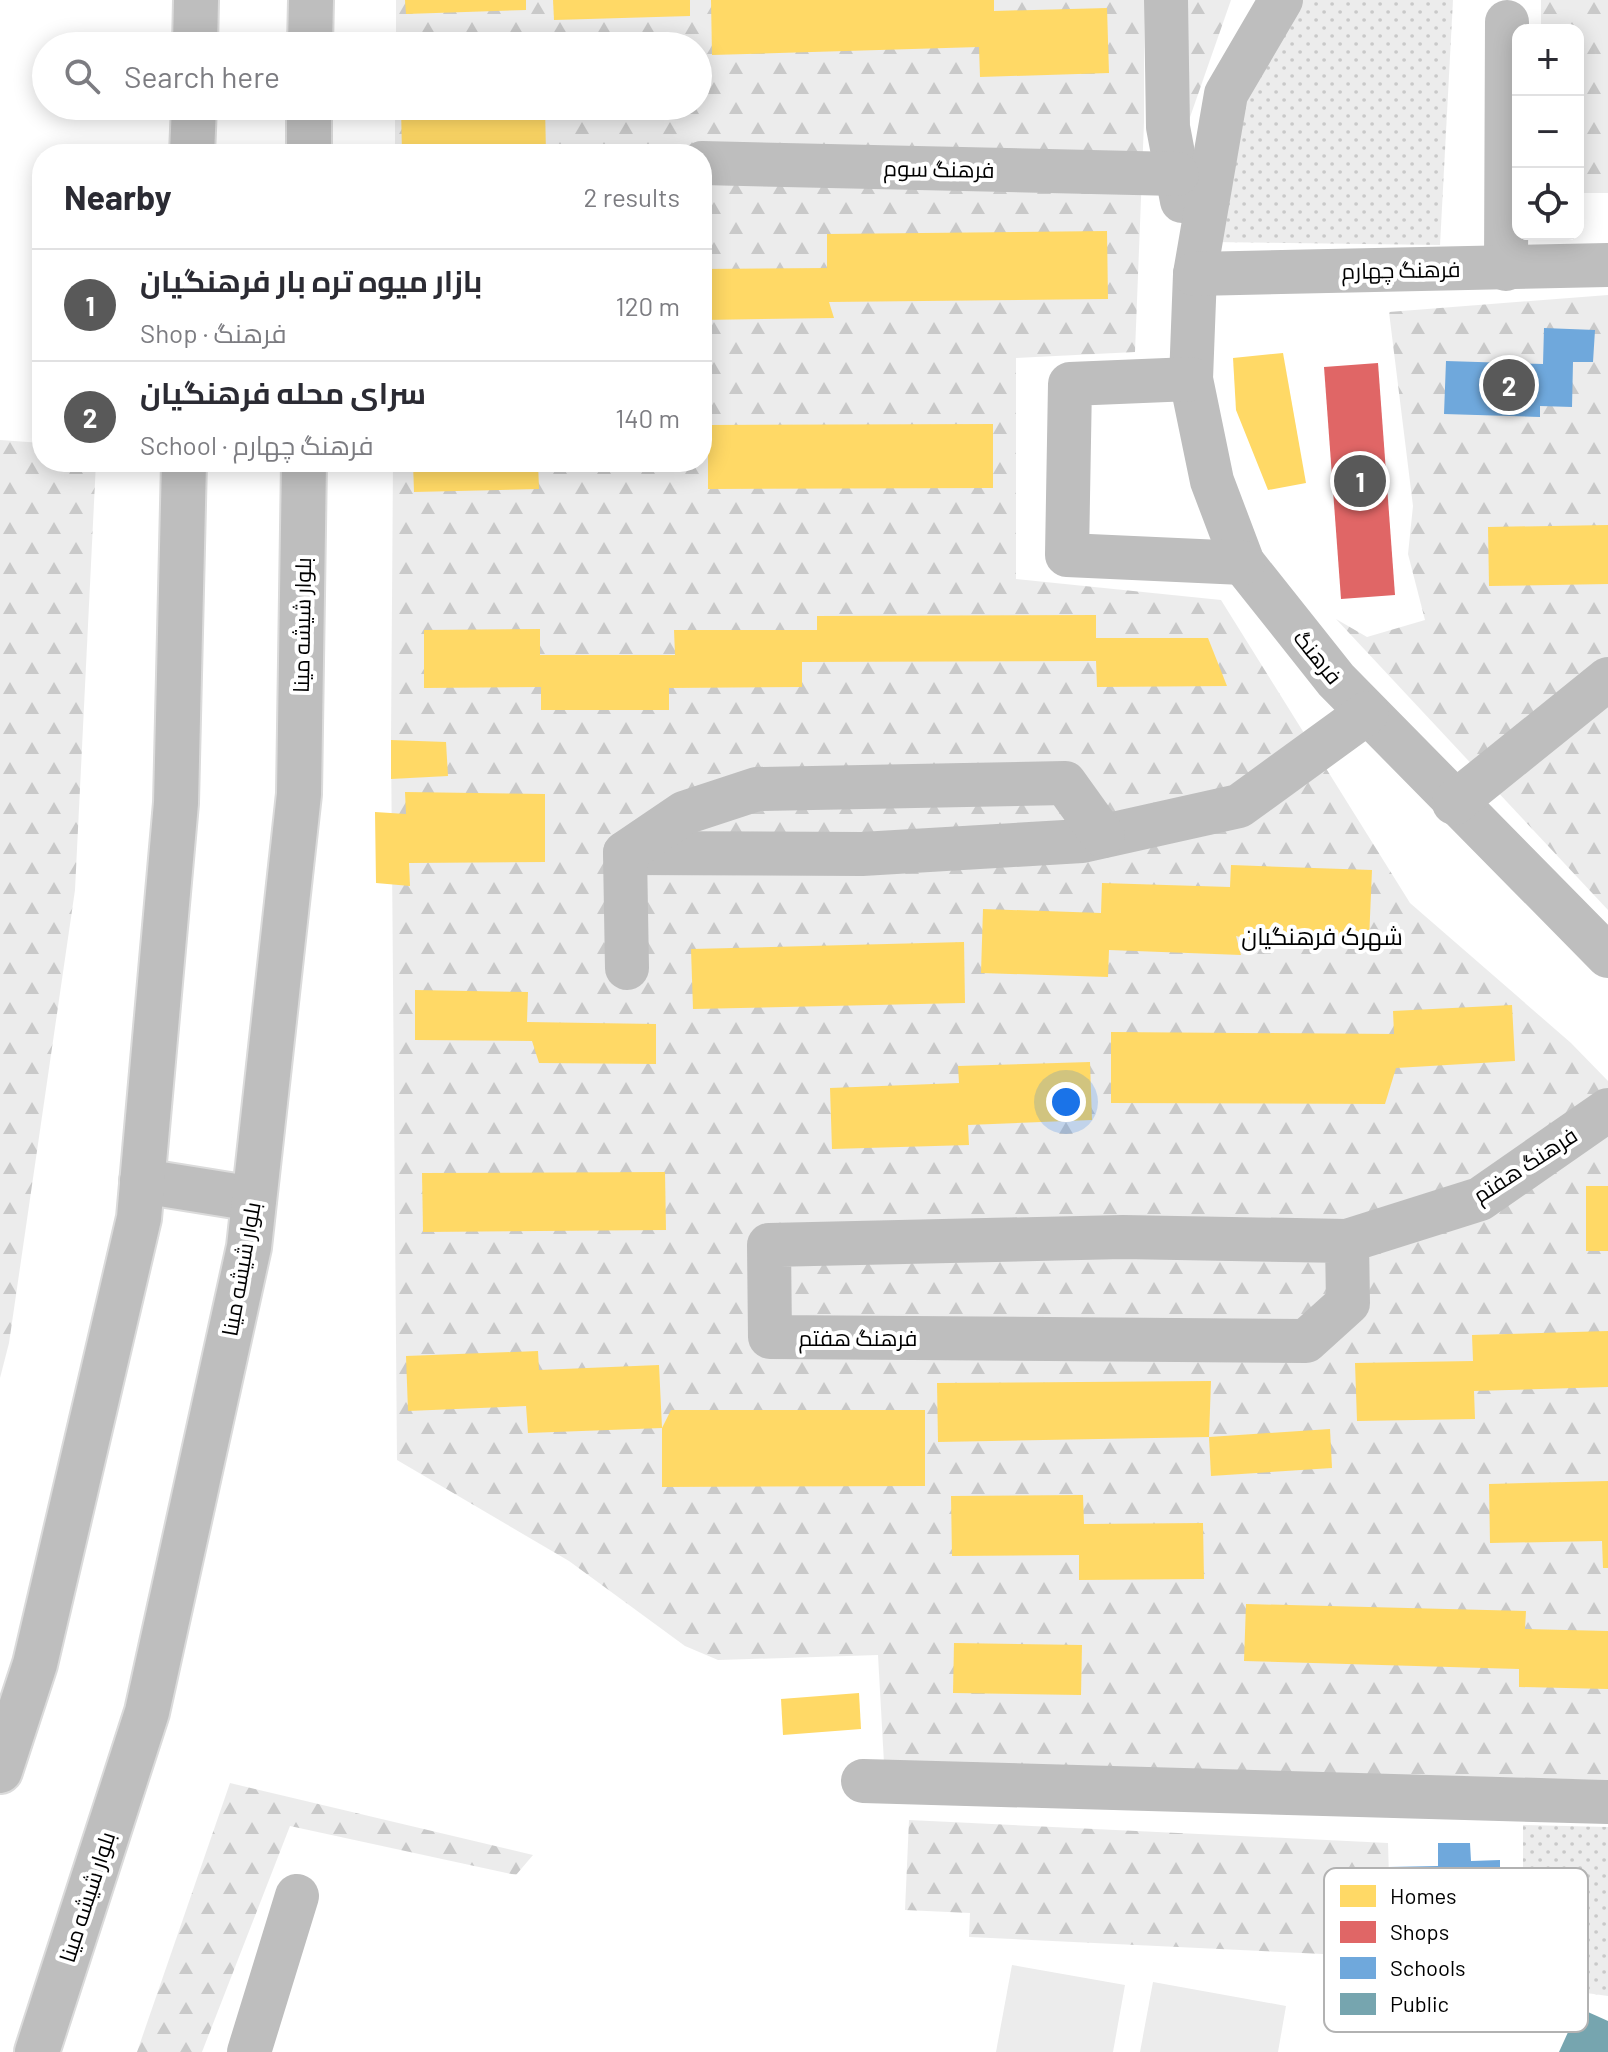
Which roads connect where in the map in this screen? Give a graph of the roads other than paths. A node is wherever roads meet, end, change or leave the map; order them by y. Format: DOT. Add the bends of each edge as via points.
graph roads {
  1 [pos="196,0"];
  2 [pos="311,0"];
  3 [pos="1166,0"];
  4 [pos="1281,0"];
  5 [pos="1507,22"];
  6 [pos="195,32"];
  7 [pos="310,32"];
  8 [pos="193,120"];
  9 [pos="309,120"];
  10 [pos="192,144"];
  11 [pos="309,144"];
  12 [pos="712,163"];
  13 [pos="1177,174"];
  14 [pos="1608,265"];
  15 [pos="1506,269"];
  16 [pos="1195,274"];
  17 [pos="1191,379"];
  18 [pos="184,472"];
  19 [pos="304,472"];
  20 [pos="1243,563"];
  21 [pos="1608,679"];
  22 [pos="1367,713"];
  23 [pos="1454,803"];
  24 [pos="1103,836"];
  25 [pos="625,853"];
  26 [pos="1608,956"];
  27 [pos="627,968"];
  28 [pos="1608,1110"];
  29 [pos="142,1181"];
  30 [pos="254,1199"];
  31 [pos="1347,1241"];
  32 [pos="0,1771"];
  33 [pos="863,1781"];
  34 [pos="1608,1802"];
  35 [pos="297,1896"];
  36 [pos="37,2052"];
  37 [pos="249,2052"];
  1 -- 6 [label="street"];
  2 -- 7 [label="street"];
  3 -- 13 [label="street, فرهنگ" via="1168,127"];
  4 -- 16 [label="street, فرهنگ" via="1226,94"];
  5 -- 15 [label="street"];
  8 -- 10 [label="street"];
  9 -- 11 [label="street"];
  12 -- 13 [label="street, فرهنگ سوم"];
  13 -- 16 [label="street, فرهنگ"];
  14 -- 15 [label="street, فرهنگ چهارم"];
  15 -- 16 [label="street, فرهنگ چهارم"];
  16 -- 17 [label="street, فرهنگ"];
  17 -- 20 [label="street, فرهنگ" via="1212,481"];
  17 -- 20 [label="street" via="1070,384 1067,555"];
  18 -- 29 [label="street" via="176,803"];
  19 -- 30 [label="street, بلوار شیشه مینا" via="299,794"];
  20 -- 22 [label="street, فرهنگ"];
  21 -- 23 [label="street"];
  22 -- 23 [label="street, فرهنگ"];
  22 -- 24 [label="street" via="1239,806"];
  23 -- 26 [label="street, فرهنگ"];
  24 -- 25 [label="street" via="862,854"];
  24 -- 25 [label="street" via="1065,783 757,789 684,813"];
  25 -- 27 [label="street"];
  28 -- 31 [label="street, فرهنگ هفتم" via="1480,1199"];
  29 -- 30 [label="street"];
  29 -- 32 [label="street" via="139,1218 35,1664"];
  30 -- 36 [label="street, بلوار شیشه مینا" via="249,1247 147,1712"];
  31 -- 31 [label="street, فرهنگ هفتم" via="1123,1237 769,1245 770,1337 1306,1341 1348,1303"];
  33 -- 34 [label="street"];
  35 -- 37 [label="street"];
}
